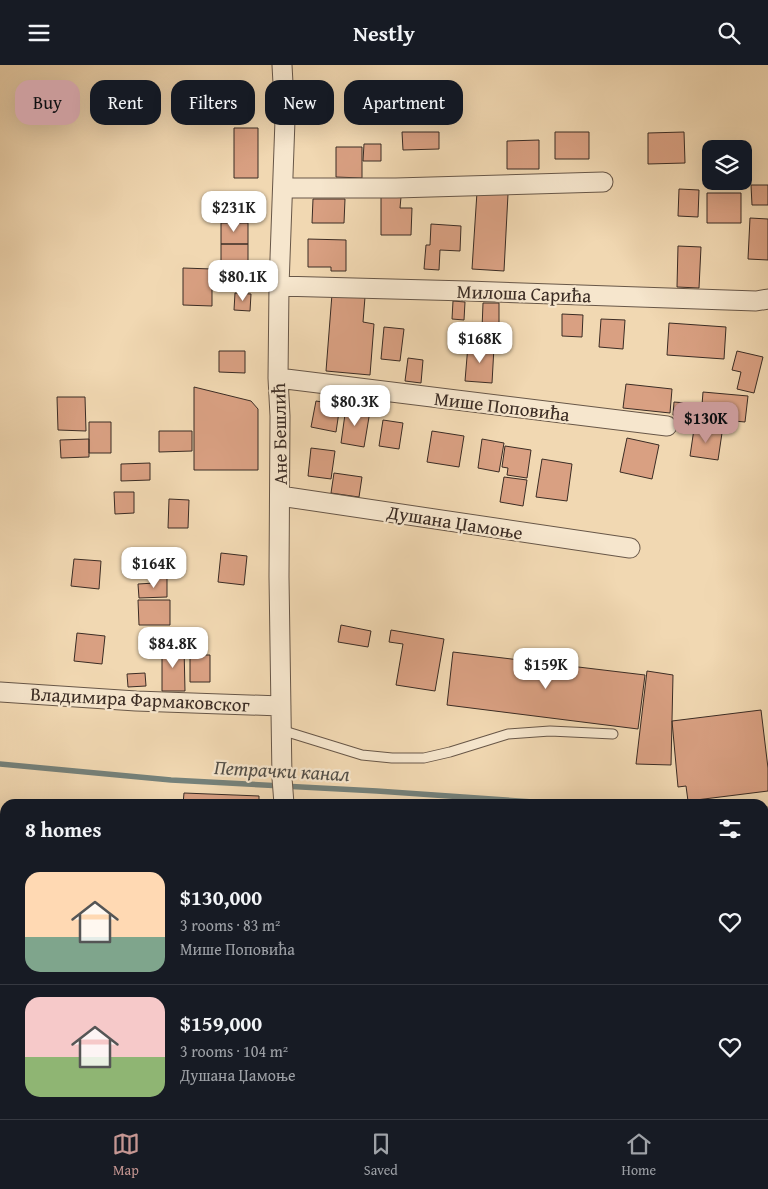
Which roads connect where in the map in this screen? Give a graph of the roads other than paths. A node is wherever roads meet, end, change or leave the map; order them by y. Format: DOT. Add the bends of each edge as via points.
graph roads {
  1 [pos="282,65"];
  2 [pos="603,182"];
  3 [pos="283,188"];
  4 [pos="279,286"];
  5 [pos="768,299"];
  6 [pos="278,378"];
  7 [pos="667,426"];
  8 [pos="280,496"];
  9 [pos="630,548"];
  10 [pos="0,691"];
  11 [pos="281,706"];
  12 [pos="281,730"];
  13 [pos="613,733"];
  14 [pos="283,799"];
  1 -- 3 [label="street, Ане Бешлић" via="285,120"];
  2 -- 3 [label="street"];
  3 -- 4 [label="street, Ане Бешлић"];
  4 -- 5 [label="street, Милоша Сарића"];
  4 -- 6 [label="street, Ане Бешлић"];
  6 -- 7 [label="street, Мише Поповића"];
  6 -- 8 [label="street, Ане Бешлић"];
  8 -- 9 [label="street, Душана Џамоње"];
  8 -- 11 [label="street, Ане Бешлић"];
  10 -- 11 [label="street, Владимира Фармаковског" via="136,701"];
  11 -- 12 [label="street, Ане Бешлић"];
  12 -- 13 [label="lane" via="362,755 392,758 424,758 508,735 550,731"];
  12 -- 14 [label="street, Ане Бешлић"];
}
